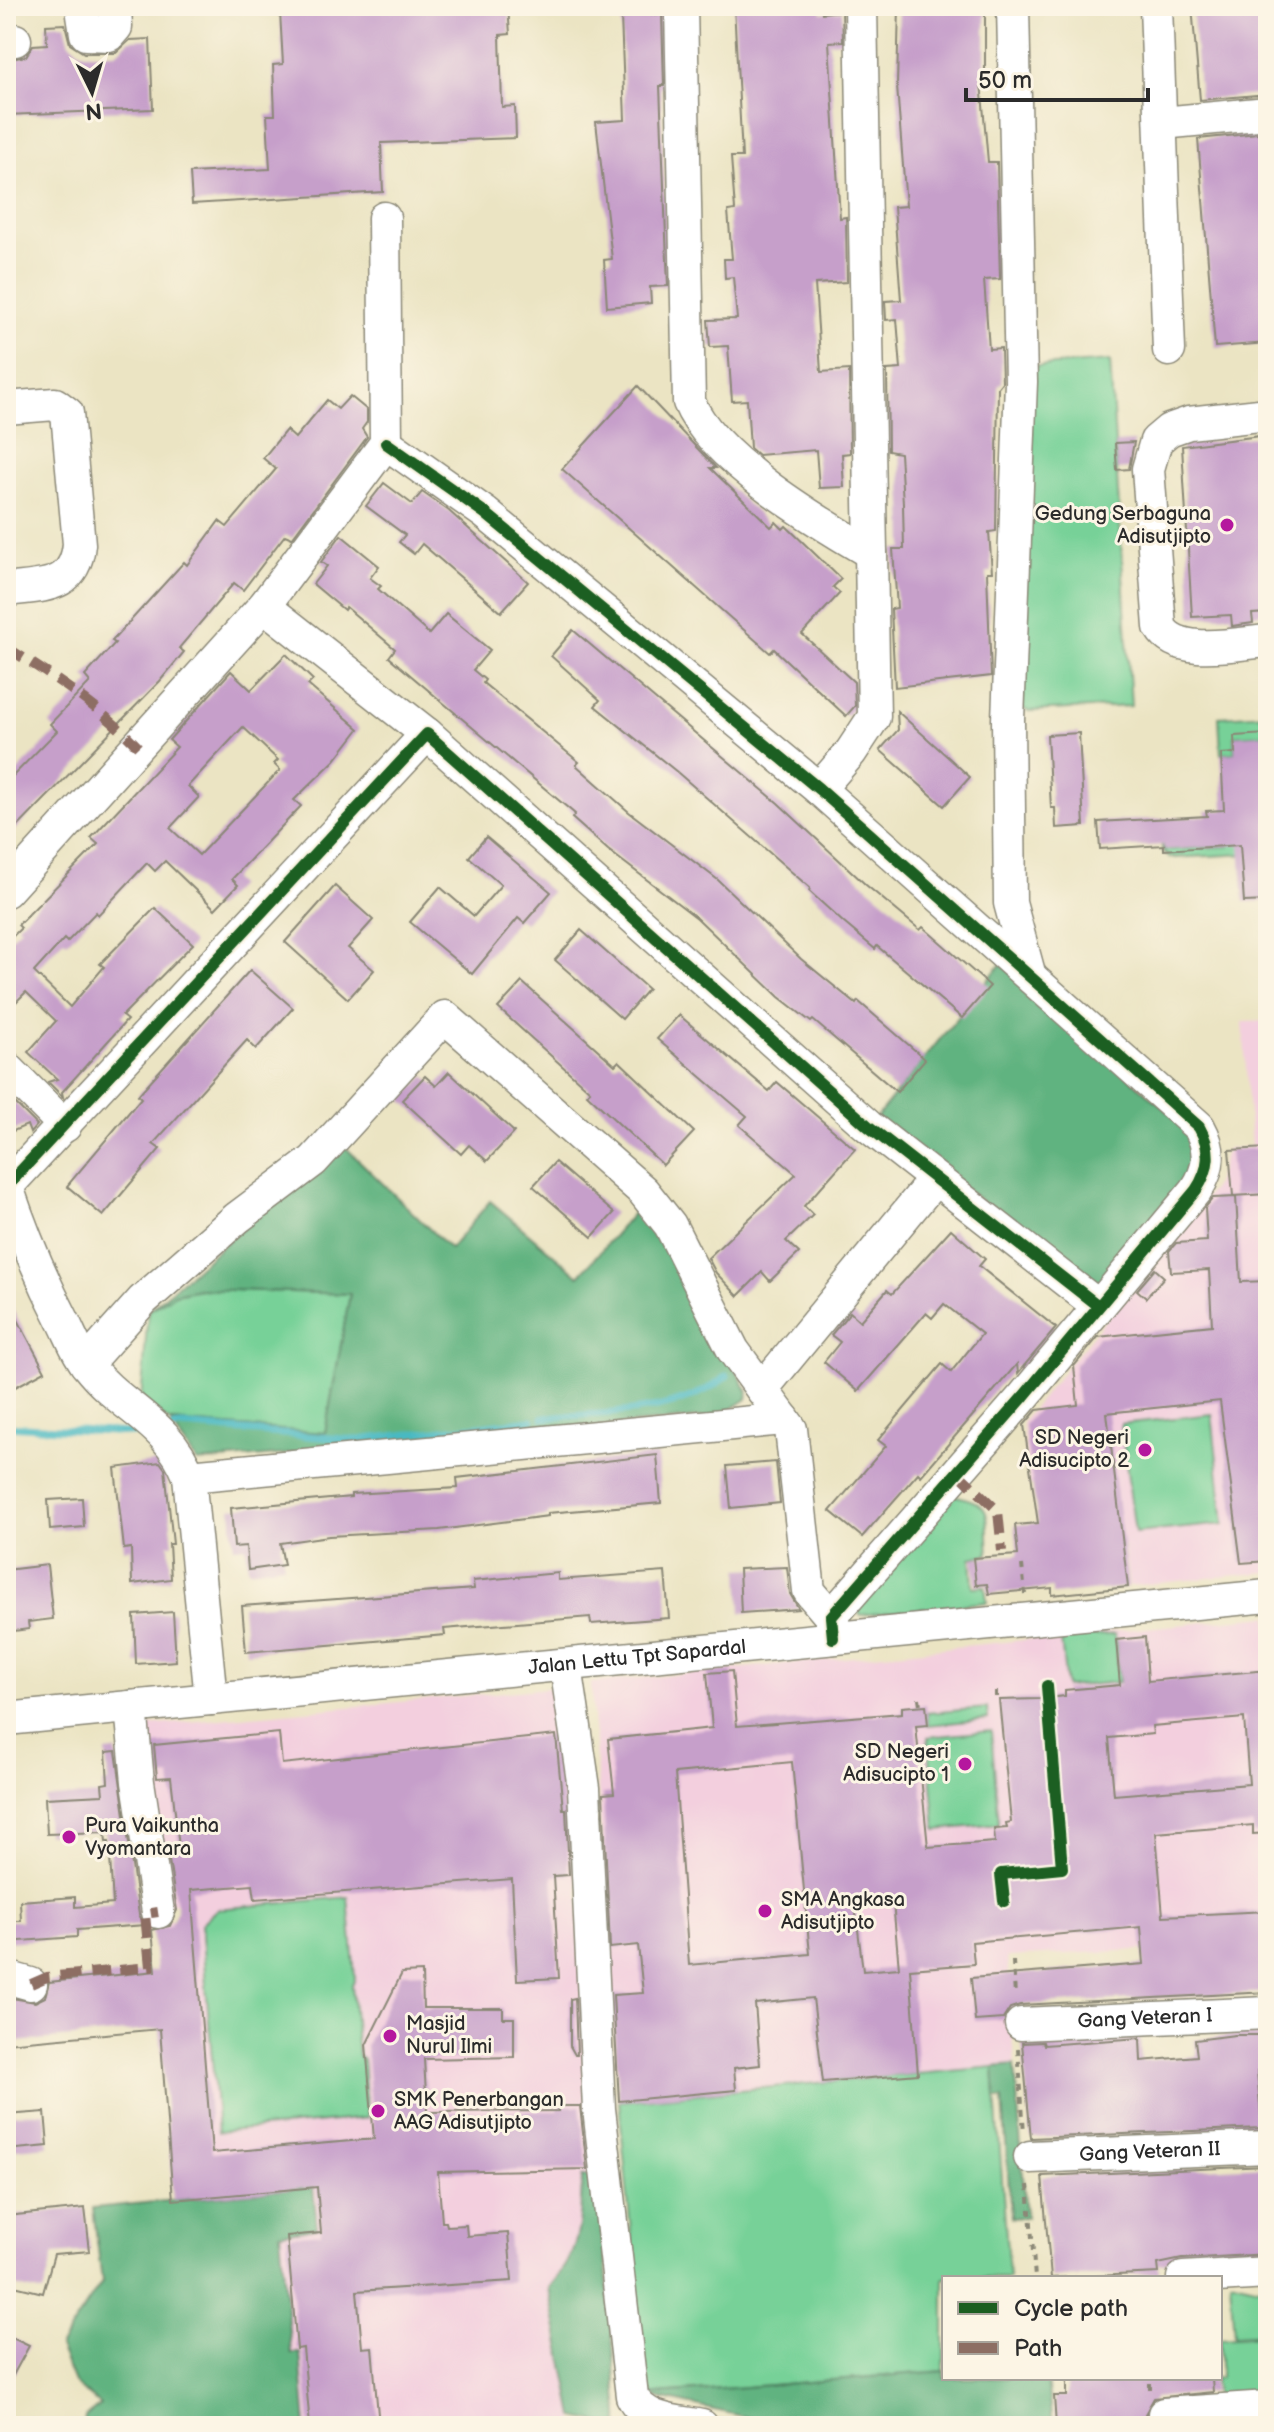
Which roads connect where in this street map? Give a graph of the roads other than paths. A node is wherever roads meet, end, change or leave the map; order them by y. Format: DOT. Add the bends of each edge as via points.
graph roads {
  1 [pos="115,6"];
  2 [pos="681,6"];
  3 [pos="861,6"];
  4 [pos="1013,6"];
  5 [pos="1156,6"];
  6 [pos="83,15"];
  7 [pos="1268,113"];
  8 [pos="1162,123"];
  9 [pos="384,218"];
  10 [pos="1169,350"];
  11 [pos="6,408"];
  12 [pos="1268,414"];
  13 [pos="1268,430"];
  14 [pos="386,443"];
  15 [pos="871,553"];
  16 [pos="6,590"];
  17 [pos="264,606"];
  18 [pos="1268,641"];
  19 [pos="427,734"];
  20 [pos="819,789"];
  21 [pos="6,891"];
  22 [pos="1029,973"];
  23 [pos="6,1067"];
  24 [pos="65,1126"];
  25 [pos="935,1179"];
  26 [pos="7,1187"];
  27 [pos="1097,1305"];
  28 [pos="86,1364"];
  29 [pos="762,1389"];
  30 [pos="784,1419"];
  31 [pos="189,1476"];
  32 [pos="1268,1596"];
  33 [pos="832,1627"];
  34 [pos="566,1666"];
  35 [pos="211,1699"];
  36 [pos="131,1707"];
  37 [pos="6,1719"];
  38 [pos="158,1912"];
  39 [pos="1268,2013"];
  40 [pos="1018,2021"];
  41 [pos="1268,2147"];
  42 [pos="1028,2157"];
  43 [pos="1268,2273"];
  44 [pos="1217,2276"];
  45 [pos="1157,2405"];
  46 [pos="1268,2407"];
  47 [pos="702,2426"];
  1 -- 6 [label="street" via="116,27 109,35 86,34"];
  2 -- 15 [label="street" via="689,402 696,421 783,498"];
  3 -- 15 [label="street"];
  4 -- 22 [label="street" via="1021,382 1008,720 1010,903"];
  5 -- 8 [label="street"];
  7 -- 8 [label="street"];
  8 -- 10 [label="street"];
  9 -- 14 [label="street"];
  11 -- 16 [label="street" via="55,404 67,413 79,544 77,563 55,584"];
  12 -- 13 [label="street"];
  12 -- 18 [label="street" via="1169,430 1156,441 1148,469 1164,634 1188,645"];
  14 -- 17 [label="street"];
  14 -- 20 [label="street" via="485,513"];
  15 -- 20 [label="street" via="874,717"];
  17 -- 19 [label="street"];
  17 -- 21 [label="street"];
  19 -- 24 [label="street"];
  19 -- 25 [label="street" via="868,1126"];
  20 -- 22 [label="street" via="984,939"];
  22 -- 27 [label="street" via="1199,1127 1207,1142 1209,1159 1196,1190"];
  23 -- 24 [label="street"];
  24 -- 26 [label="street"];
  25 -- 27 [label="street"];
  25 -- 29 [label="street"];
  26 -- 28 [label="street" via="34,1264"];
  27 -- 33 [label="street"];
  28 -- 29 [label="street" via="143,1300 313,1161 445,1017 657,1206 733,1350"];
  28 -- 31 [label="street" via="116,1396 163,1431"];
  29 -- 30 [label="street"];
  30 -- 31 [label="street"];
  30 -- 33 [label="street" via="795,1439 809,1591"];
  31 -- 35 [label="street"];
  32 -- 33 [label="street, Jalan Lettu Tpt Sapardal"];
  33 -- 34 [label="street, Jalan Lettu Tpt Sapardal"];
  34 -- 35 [label="street, Jalan Lettu Tpt Sapardal"];
  34 -- 47 [label="street" via="584,1788 599,2109 632,2396 647,2415"];
  35 -- 36 [label="street, Jalan Lettu Tpt Sapardal"];
  36 -- 37 [label="street, Jalan Lettu Tpt Sapardal"];
  36 -- 38 [label="street"];
  39 -- 40 [label="street, Gang Veteran I"];
  41 -- 42 [label="street, Gang Veteran II"];
  43 -- 44 [label="street"];
  45 -- 46 [label="street"];
}
